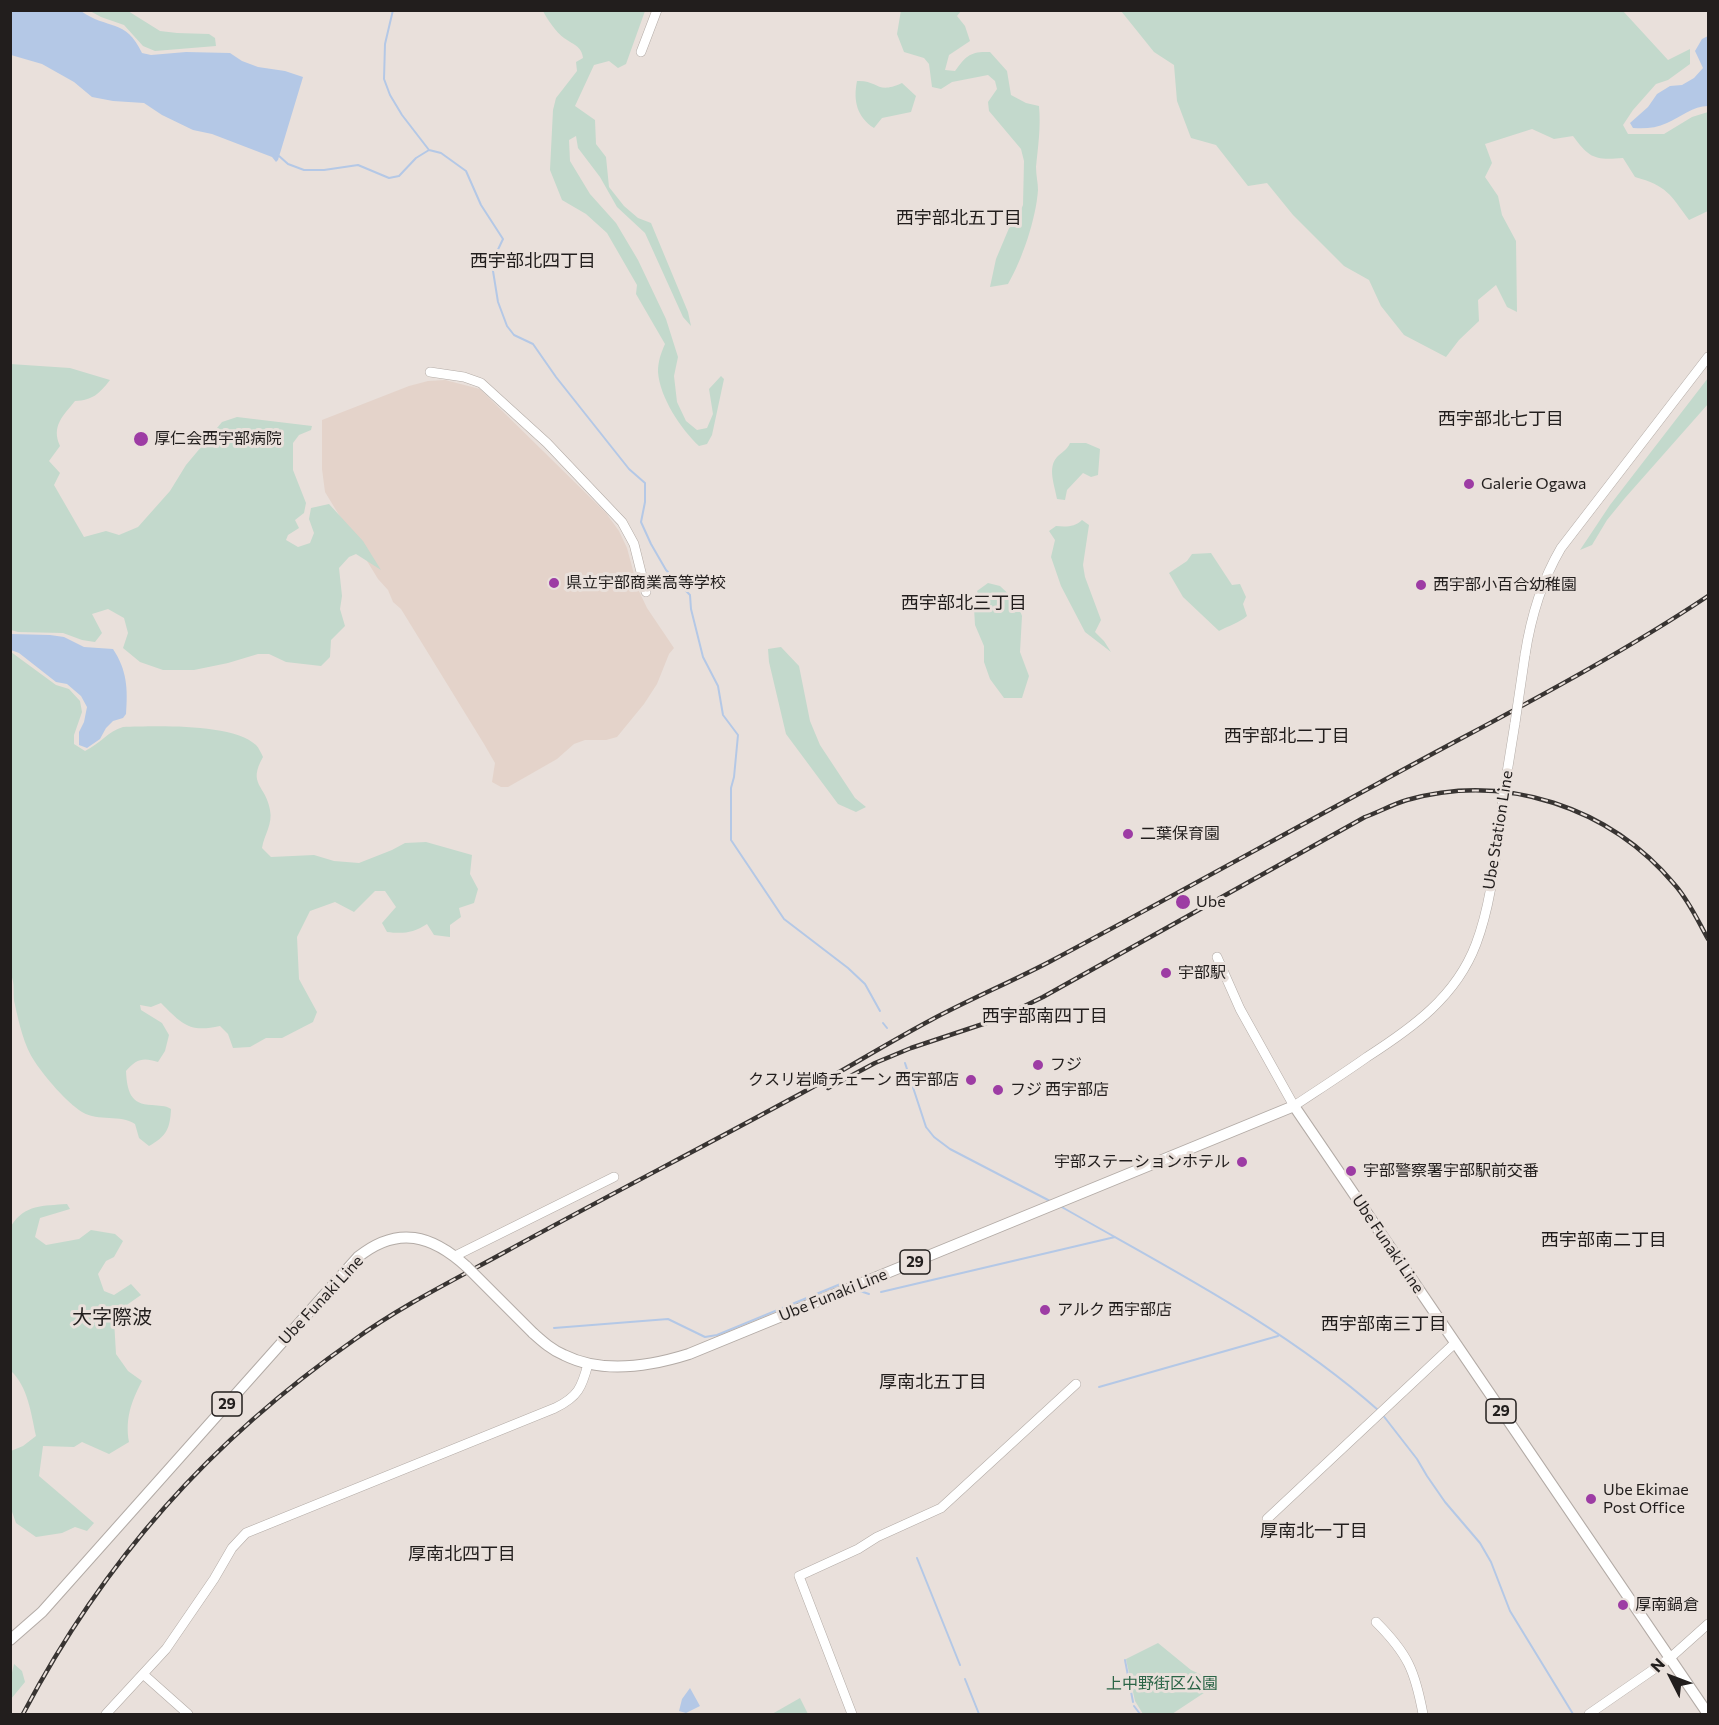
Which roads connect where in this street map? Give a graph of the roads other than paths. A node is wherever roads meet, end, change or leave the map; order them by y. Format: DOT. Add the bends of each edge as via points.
graph roads {
  1 [pos="657,10"];
  2 [pos="641,52"];
  3 [pos="1708,357"];
  4 [pos="430,372"];
  5 [pos="646,592"];
  6 [pos="1217,957"];
  7 [pos="1294,1106"];
  8 [pos="614,1178"];
  9 [pos="455,1256"];
  10 [pos="1455,1343"];
  11 [pos="588,1364"];
  12 [pos="1076,1384"];
  13 [pos="1267,1519"];
  14 [pos="1376,1622"];
  15 [pos="1708,1624"];
  16 [pos="10,1640"];
  17 [pos="1670,1658"];
  18 [pos="143,1674"];
  19 [pos="106,1714"];
  20 [pos="188,1714"];
  21 [pos="852,1714"];
  22 [pos="1423,1714"];
  23 [pos="1589,1714"];
  24 [pos="1708,1714"];
  1 -- 2 [label="street"];
  3 -- 7 [label="street, Ube Station Line, bridge" via="1561,548 1536,600 1483,922 1476,946 1459,977 1410,1029"];
  4 -- 5 [label="street" via="464,376 481,383 547,443 622,522 634,544"];
  6 -- 7 [label="street" via="1240,1009"];
  7 -- 10 [label="main road, Ube Funaki Line / 29"];
  7 -- 11 [label="main road, Ube Funaki Line / 29" via="689,1354 654,1363"];
  8 -- 9 [label="street"];
  9 -- 11 [label="main road, Ube Funaki Line / 29, bridge" via="548,1346"];
  9 -- 16 [label="main road, Ube Funaki Line / 29" via="429,1240 405,1238 385,1241 358,1257 42,1612"];
  10 -- 13 [label="street"];
  10 -- 17 [label="main road, Ube Funaki Line / 29"];
  11 -- 18 [label="street" via="577,1393 555,1408 246,1533 232,1548 186,1622"];
  12 -- 21 [label="street" via="941,1508 799,1576"];
  14 -- 22 [label="street" via="1394,1639 1409,1663 1419,1688"];
  15 -- 17 [label="street"];
  17 -- 23 [label="street"];
  17 -- 24 [label="main road, Ube Funaki Line / 29"];
  18 -- 19 [label="street"];
  18 -- 20 [label="street"];
}
